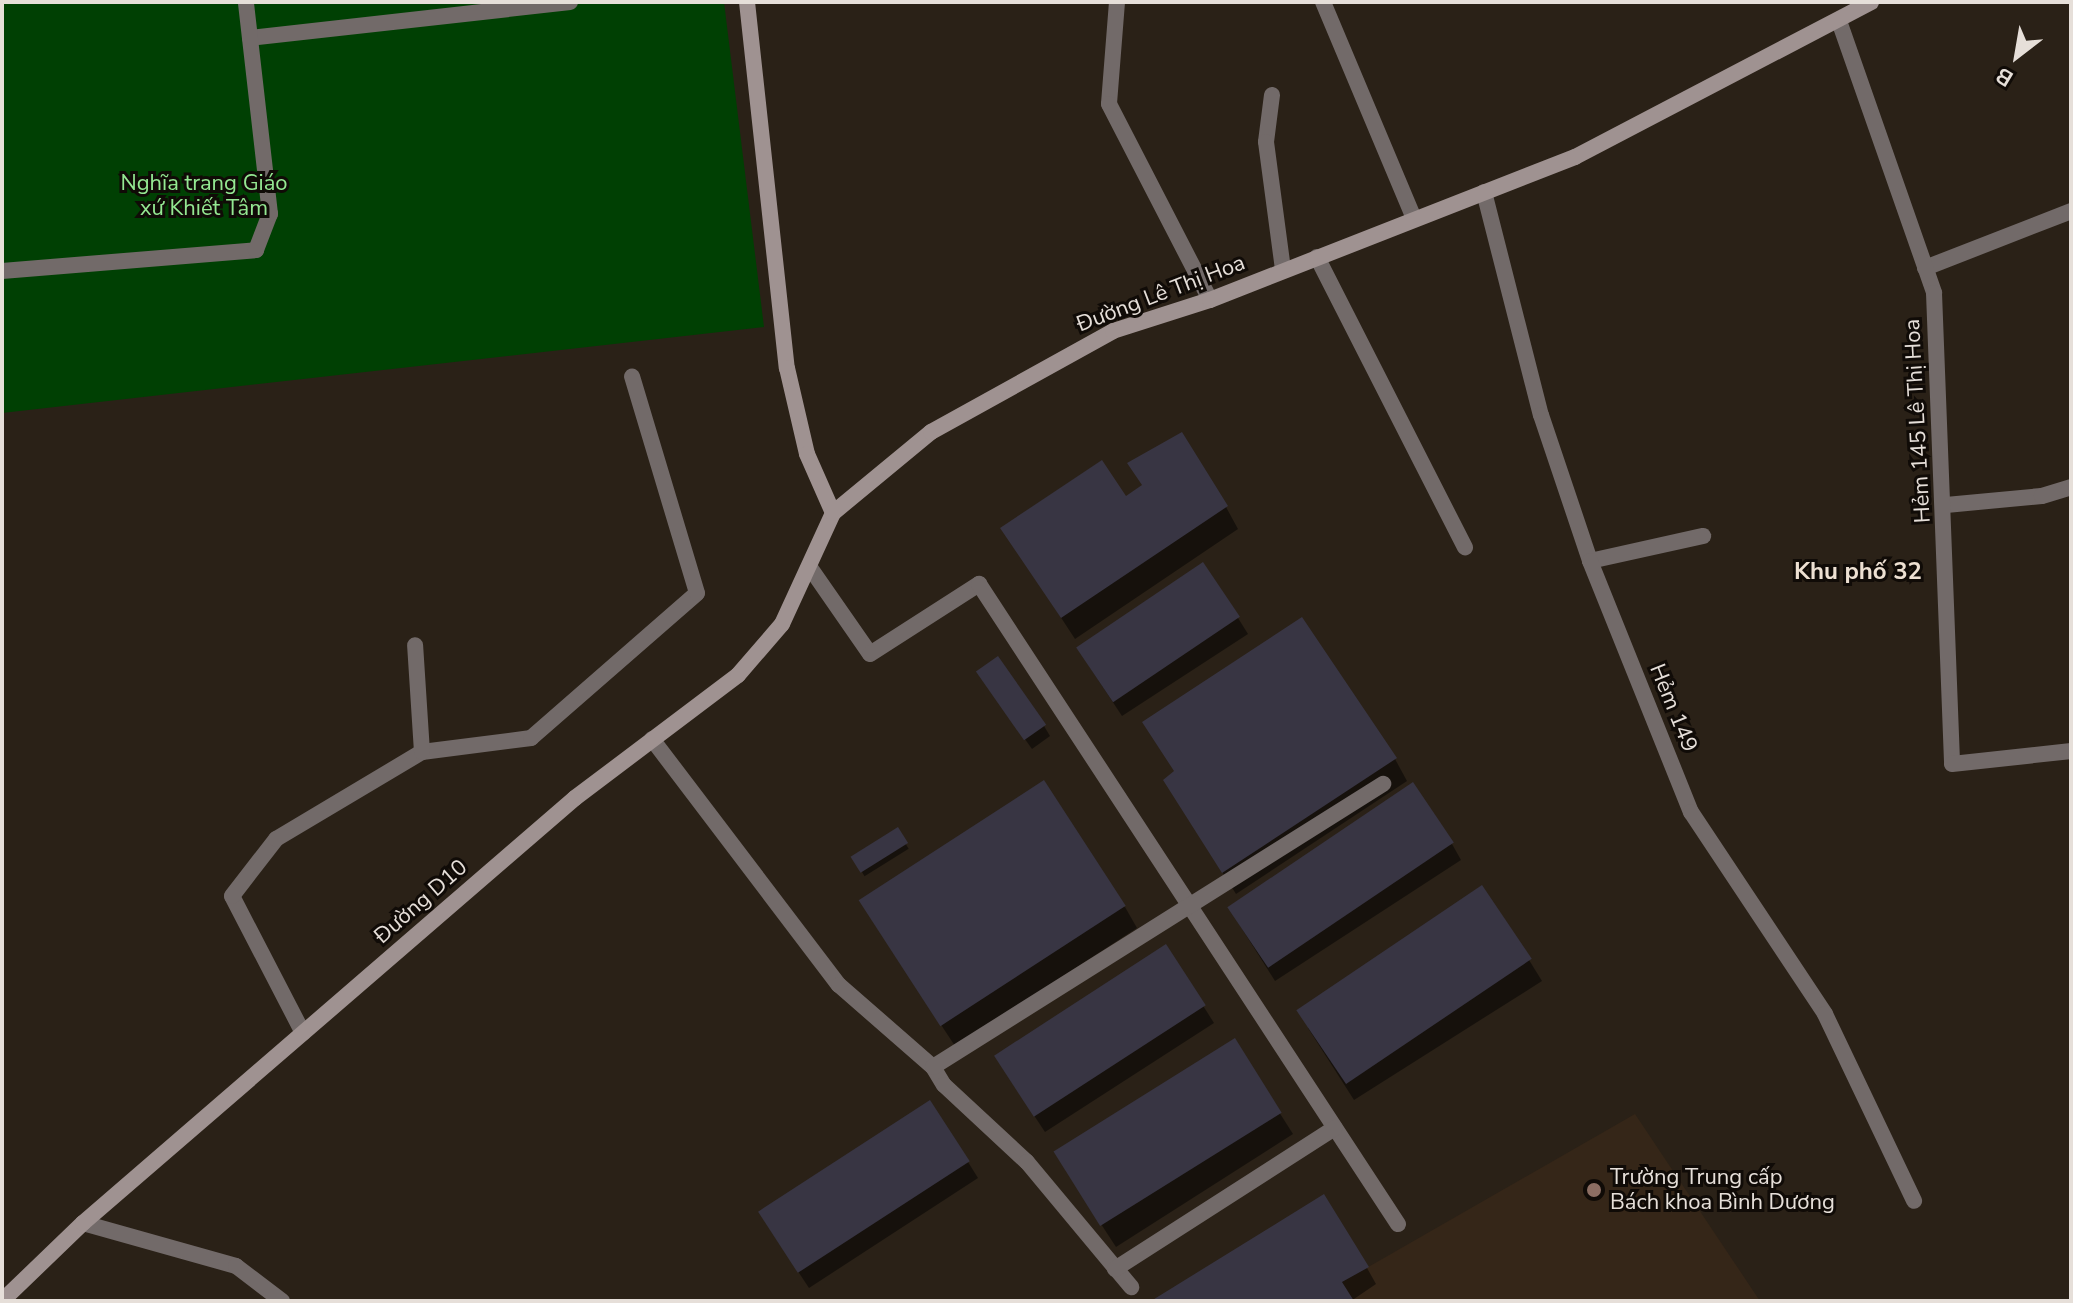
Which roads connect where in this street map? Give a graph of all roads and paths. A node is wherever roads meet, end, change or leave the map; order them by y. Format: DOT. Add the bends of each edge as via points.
graph roads {
  1 [pos="246,2"];
  2 [pos="570,2"];
  3 [pos="747,2"];
  4 [pos="1117,2"];
  5 [pos="1323,2"];
  6 [pos="1869,3"];
  7 [pos="1839,21"];
  8 [pos="250,38"];
  9 [pos="1272,95"];
  10 [pos="1484,192"];
  11 [pos="2071,211"];
  12 [pos="1414,219"];
  13 [pos="1317,257"];
  14 [pos="1925,268"];
  15 [pos="1283,270"];
  16 [pos="2,271"];
  17 [pos="1210,300"];
  18 [pos="632,377"];
  19 [pos="2071,487"];
  20 [pos="1946,505"];
  21 [pos="833,513"];
  22 [pos="1703,536"];
  23 [pos="1465,548"];
  24 [pos="1590,561"];
  25 [pos="811,569"];
  26 [pos="415,645"];
  27 [pos="652,739"];
  28 [pos="2071,751"];
  29 [pos="422,752"];
  30 [pos="1383,784"];
  31 [pos="1190,906"];
  32 [pos="303,1033"];
  33 [pos="933,1067"];
  34 [pos="1335,1128"];
  35 [pos="1914,1201"];
  36 [pos="83,1223"];
  37 [pos="1398,1224"];
  38 [pos="1115,1269"];
  39 [pos="1131,1287"];
  40 [pos="2,1301"];
  41 [pos="282,1301"];
  1 -- 8 [label="street"];
  2 -- 8 [label="street"];
  3 -- 21 [label="street" via="787,368 807,454"];
  4 -- 17 [label="street" via="1109,104"];
  5 -- 12 [label="street"];
  6 -- 7 [label="street, Đường Lê Thị Hoa"];
  7 -- 10 [label="street, Đường Lê Thị Hoa" via="1575,157"];
  7 -- 14 [label="street, Hẻm 145 Lê Thị Hoa"];
  8 -- 16 [label="street" via="270,214 256,250"];
  9 -- 15 [label="street" via="1266,142"];
  10 -- 12 [label="street, Đường Lê Thị Hoa"];
  10 -- 24 [label="street, Hẻm 149" via="1541,415"];
  11 -- 14 [label="street"];
  12 -- 13 [label="street, Đường Lê Thị Hoa"];
  13 -- 15 [label="street, Đường Lê Thị Hoa"];
  13 -- 23 [label="street"];
  14 -- 20 [label="street, Hẻm 145 Lê Thị Hoa" via="1934,293"];
  15 -- 17 [label="street, Đường Lê Thị Hoa"];
  17 -- 21 [label="street, Đường Lê Thị Hoa" via="1113,331 970,407 880,469"];
  18 -- 29 [label="street" via="697,593 531,738"];
  19 -- 20 [label="street" via="2042,496"];
  20 -- 28 [label="street, Hẻm 145 Lê Thị Hoa" via="1952,764"];
  21 -- 25 [label="street, Đường D10"];
  22 -- 24 [label="street"];
  24 -- 35 [label="street, Hẻm 149" via="1691,812 1825,1014"];
  25 -- 27 [label="street, Đường D10" via="758,656"];
  25 -- 31 [label="street" via="870,654 979,584"];
  26 -- 29 [label="street"];
  27 -- 32 [label="street, Đường D10" via="575,798"];
  27 -- 33 [label="street" via="839,985"];
  29 -- 32 [label="street" via="276,839 232,896"];
  30 -- 31 [label="street"];
  31 -- 33 [label="street"];
  31 -- 34 [label="street"];
  32 -- 36 [label="street, Đường D10"];
  33 -- 38 [label="street" via="944,1085 1062,1200"];
  34 -- 37 [label="street"];
  34 -- 38 [label="street"];
  36 -- 40 [label="street, Đường D10"];
  36 -- 41 [label="street" via="236,1266"];
  38 -- 39 [label="street"];
}
